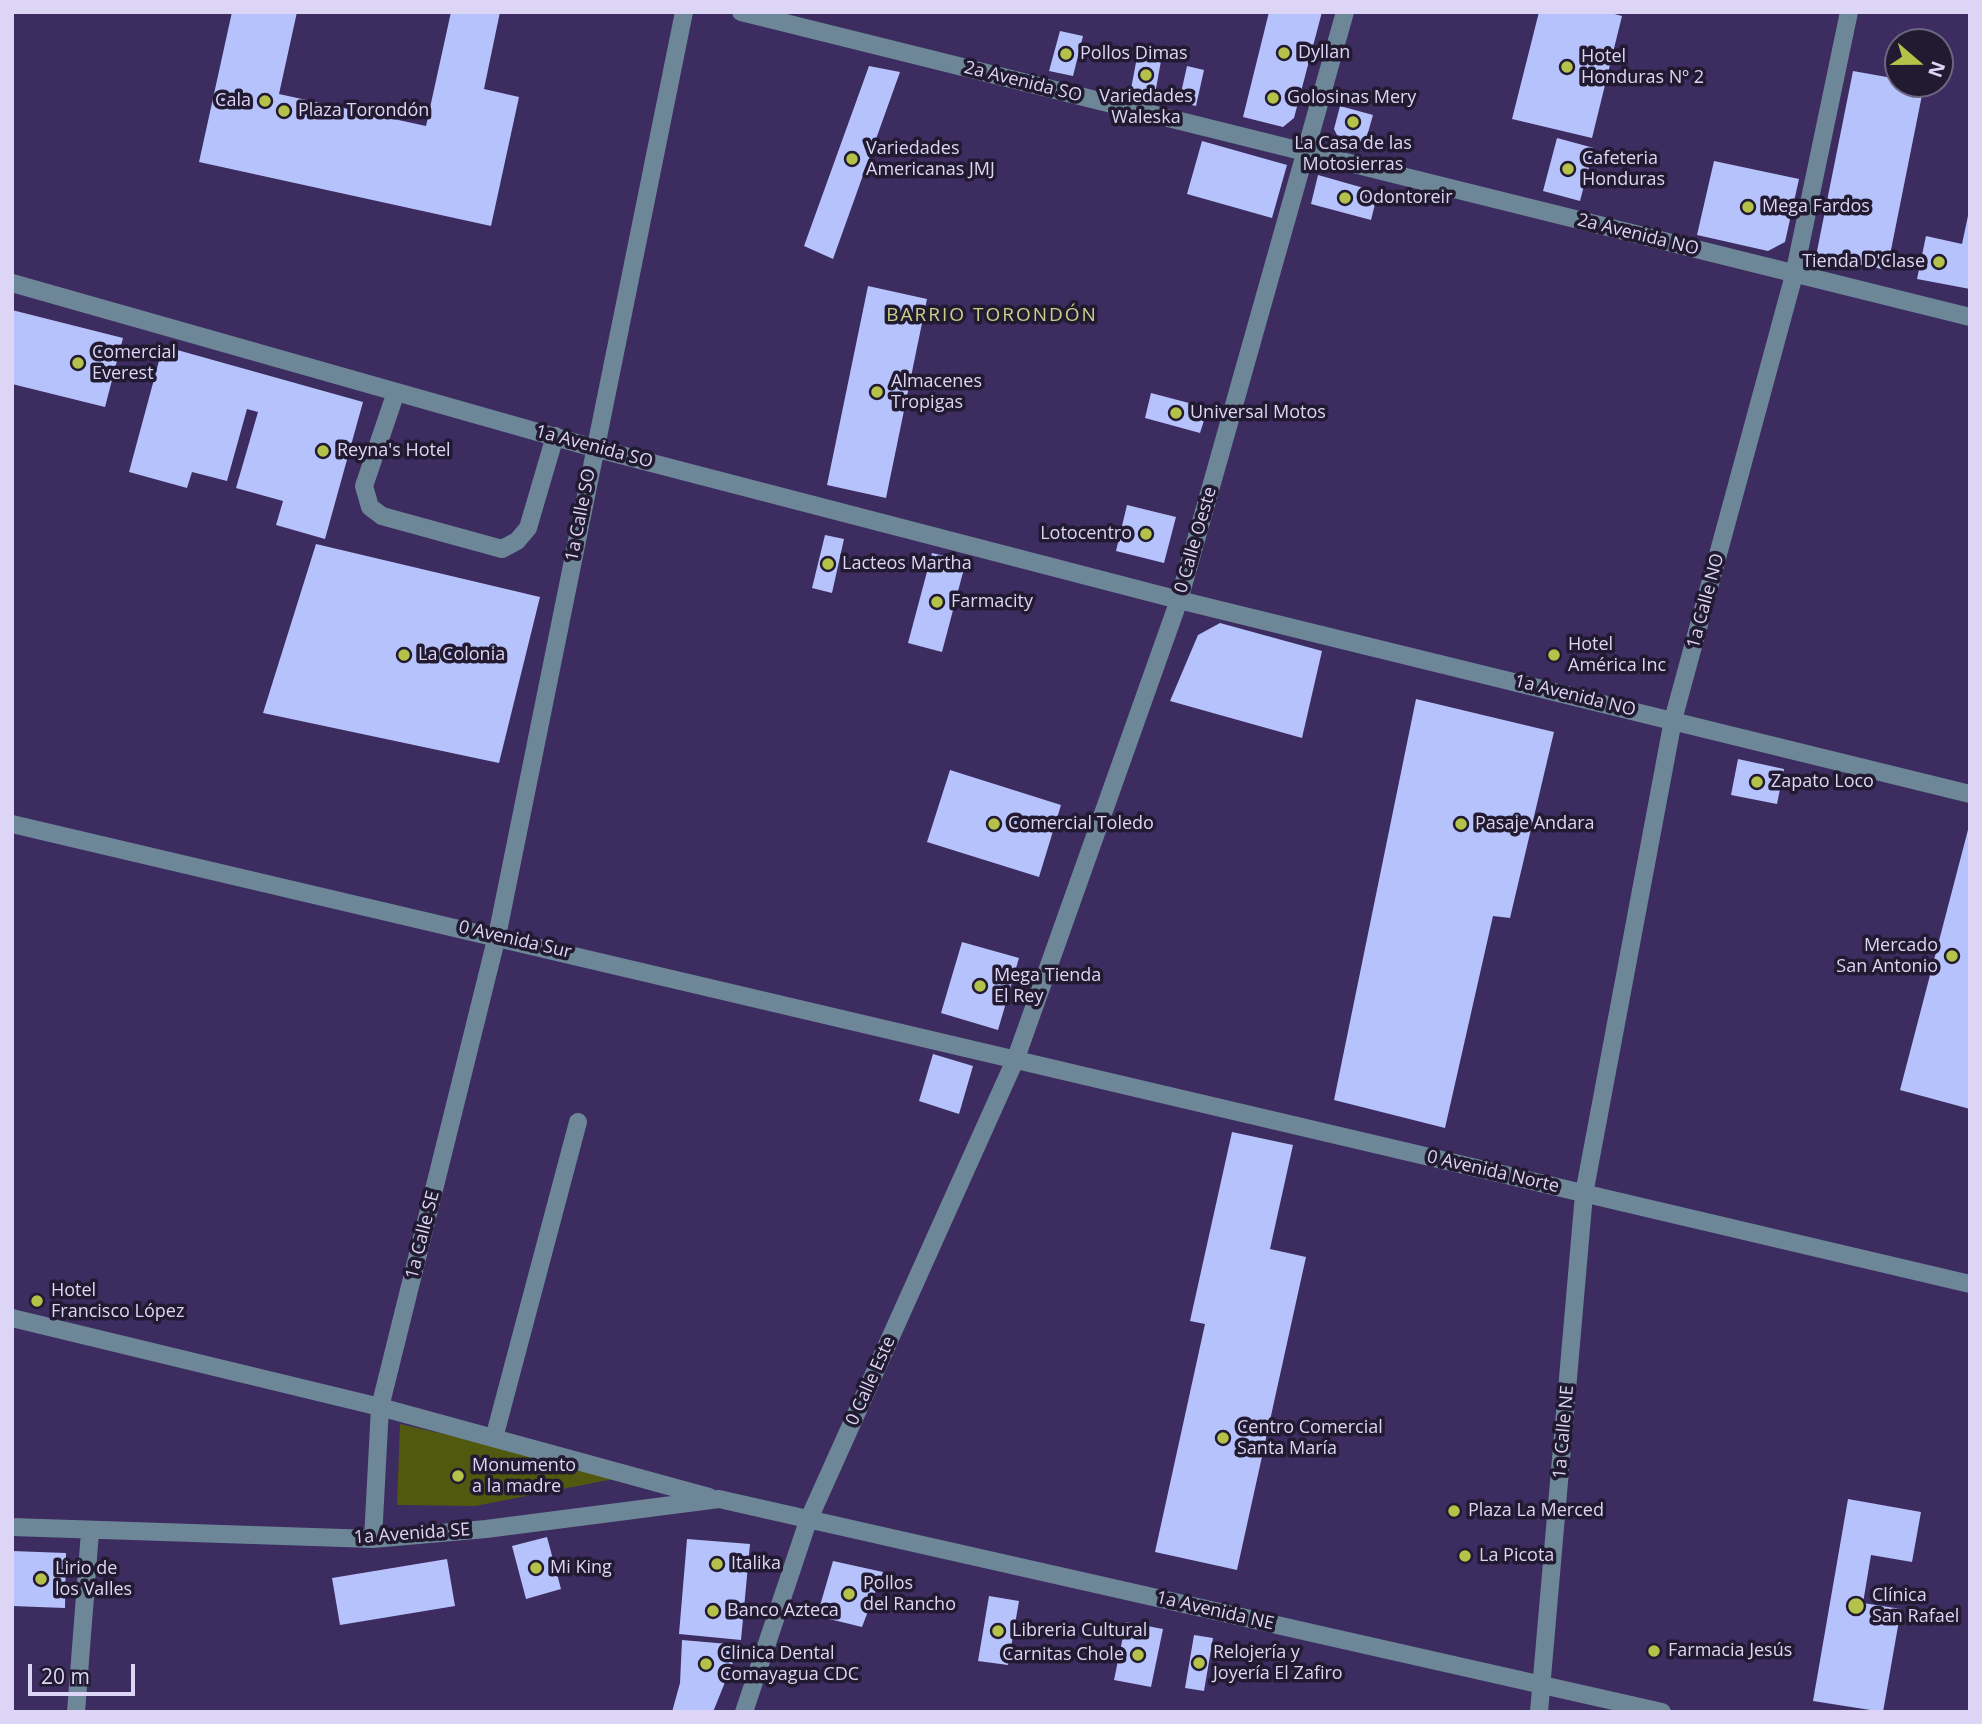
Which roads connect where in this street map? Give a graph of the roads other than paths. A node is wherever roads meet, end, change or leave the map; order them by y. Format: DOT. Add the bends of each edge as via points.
graph roads {
  1 [pos="684,12"];
  2 [pos="741,12"];
  3 [pos="1345,12"];
  4 [pos="1849,12"];
  5 [pos="1306,151"];
  6 [pos="1794,275"];
  7 [pos="12,283"];
  8 [pos="1970,317"];
  9 [pos="396,391"];
  10 [pos="555,436"];
  11 [pos="594,448"];
  12 [pos="1180,600"];
  13 [pos="1673,720"];
  14 [pos="1970,794"];
  15 [pos="12,824"];
  16 [pos="497,936"];
  17 [pos="1016,1058"];
  18 [pos="578,1122"];
  19 [pos="1584,1194"];
  20 [pos="1970,1284"];
  21 [pos="12,1318"];
  22 [pos="380,1407"];
  23 [pos="494,1438"];
  24 [pos="719,1499"];
  25 [pos="808,1521"];
  26 [pos="12,1527"];
  27 [pos="90,1532"];
  28 [pos="373,1539"];
  29 [pos="1543,1684"];
  30 [pos="76,1712"];
  31 [pos="744,1712"];
  32 [pos="1539,1712"];
  33 [pos="1662,1712"];
  1 -- 11 [label="street, 1a Calle SO"];
  2 -- 5 [label="street, 2a Avenida SO"];
  3 -- 5 [label="street, 0 Calle Oeste"];
  4 -- 6 [label="street, 1a Calle NO"];
  5 -- 6 [label="street, 2a Avenida NO"];
  5 -- 12 [label="street, 0 Calle Oeste"];
  6 -- 8 [label="street, 2a Avenida NO"];
  6 -- 13 [label="street, 1a Calle NO"];
  7 -- 9 [label="street, 1a Avenida SO"];
  9 -- 10 [label="street, 1a Avenida SO"];
  9 -- 10 [label="street" via="364,486 370,507 382,516 502,549 528,528"];
  10 -- 11 [label="street, 1a Avenida SO"];
  11 -- 12 [label="street, 1a Avenida SO"];
  11 -- 16 [label="street, 1a Calle SO"];
  12 -- 13 [label="street, 1a Avenida NO"];
  12 -- 17 [label="street, 0 Calle Oeste"];
  13 -- 14 [label="street, 1a Avenida NO"];
  13 -- 19 [label="street, 1a Calle NO"];
  15 -- 16 [label="street, 0 Avenida Sur"];
  16 -- 17 [label="street, 0 Avenida Sur"];
  16 -- 22 [label="street, 1a Calle SE"];
  17 -- 19 [label="street, 0 Avenida Norte"];
  17 -- 25 [label="street, 0 Calle Este"];
  18 -- 23 [label="street"];
  19 -- 20 [label="street, 0 Avenida Norte"];
  19 -- 29 [label="street, 1a Calle NE"];
  21 -- 22 [label="street"];
  22 -- 23 [label="street"];
  22 -- 28 [label="street, 1a Calle SE"];
  23 -- 24 [label="street"];
  24 -- 25 [label="street, 1a Avenida SE"];
  24 -- 28 [label="street, 1a Avenida SE"];
  25 -- 29 [label="street, 1a Avenida NE"];
  25 -- 31 [label="street, 0 Calle Este"];
  26 -- 27 [label="street, 1a Avenida SE"];
  27 -- 28 [label="street, 1a Avenida SE"];
  27 -- 30 [label="street"];
  29 -- 32 [label="street, 1a Calle NE"];
  29 -- 33 [label="street, 1a Avenida NE"];
}
